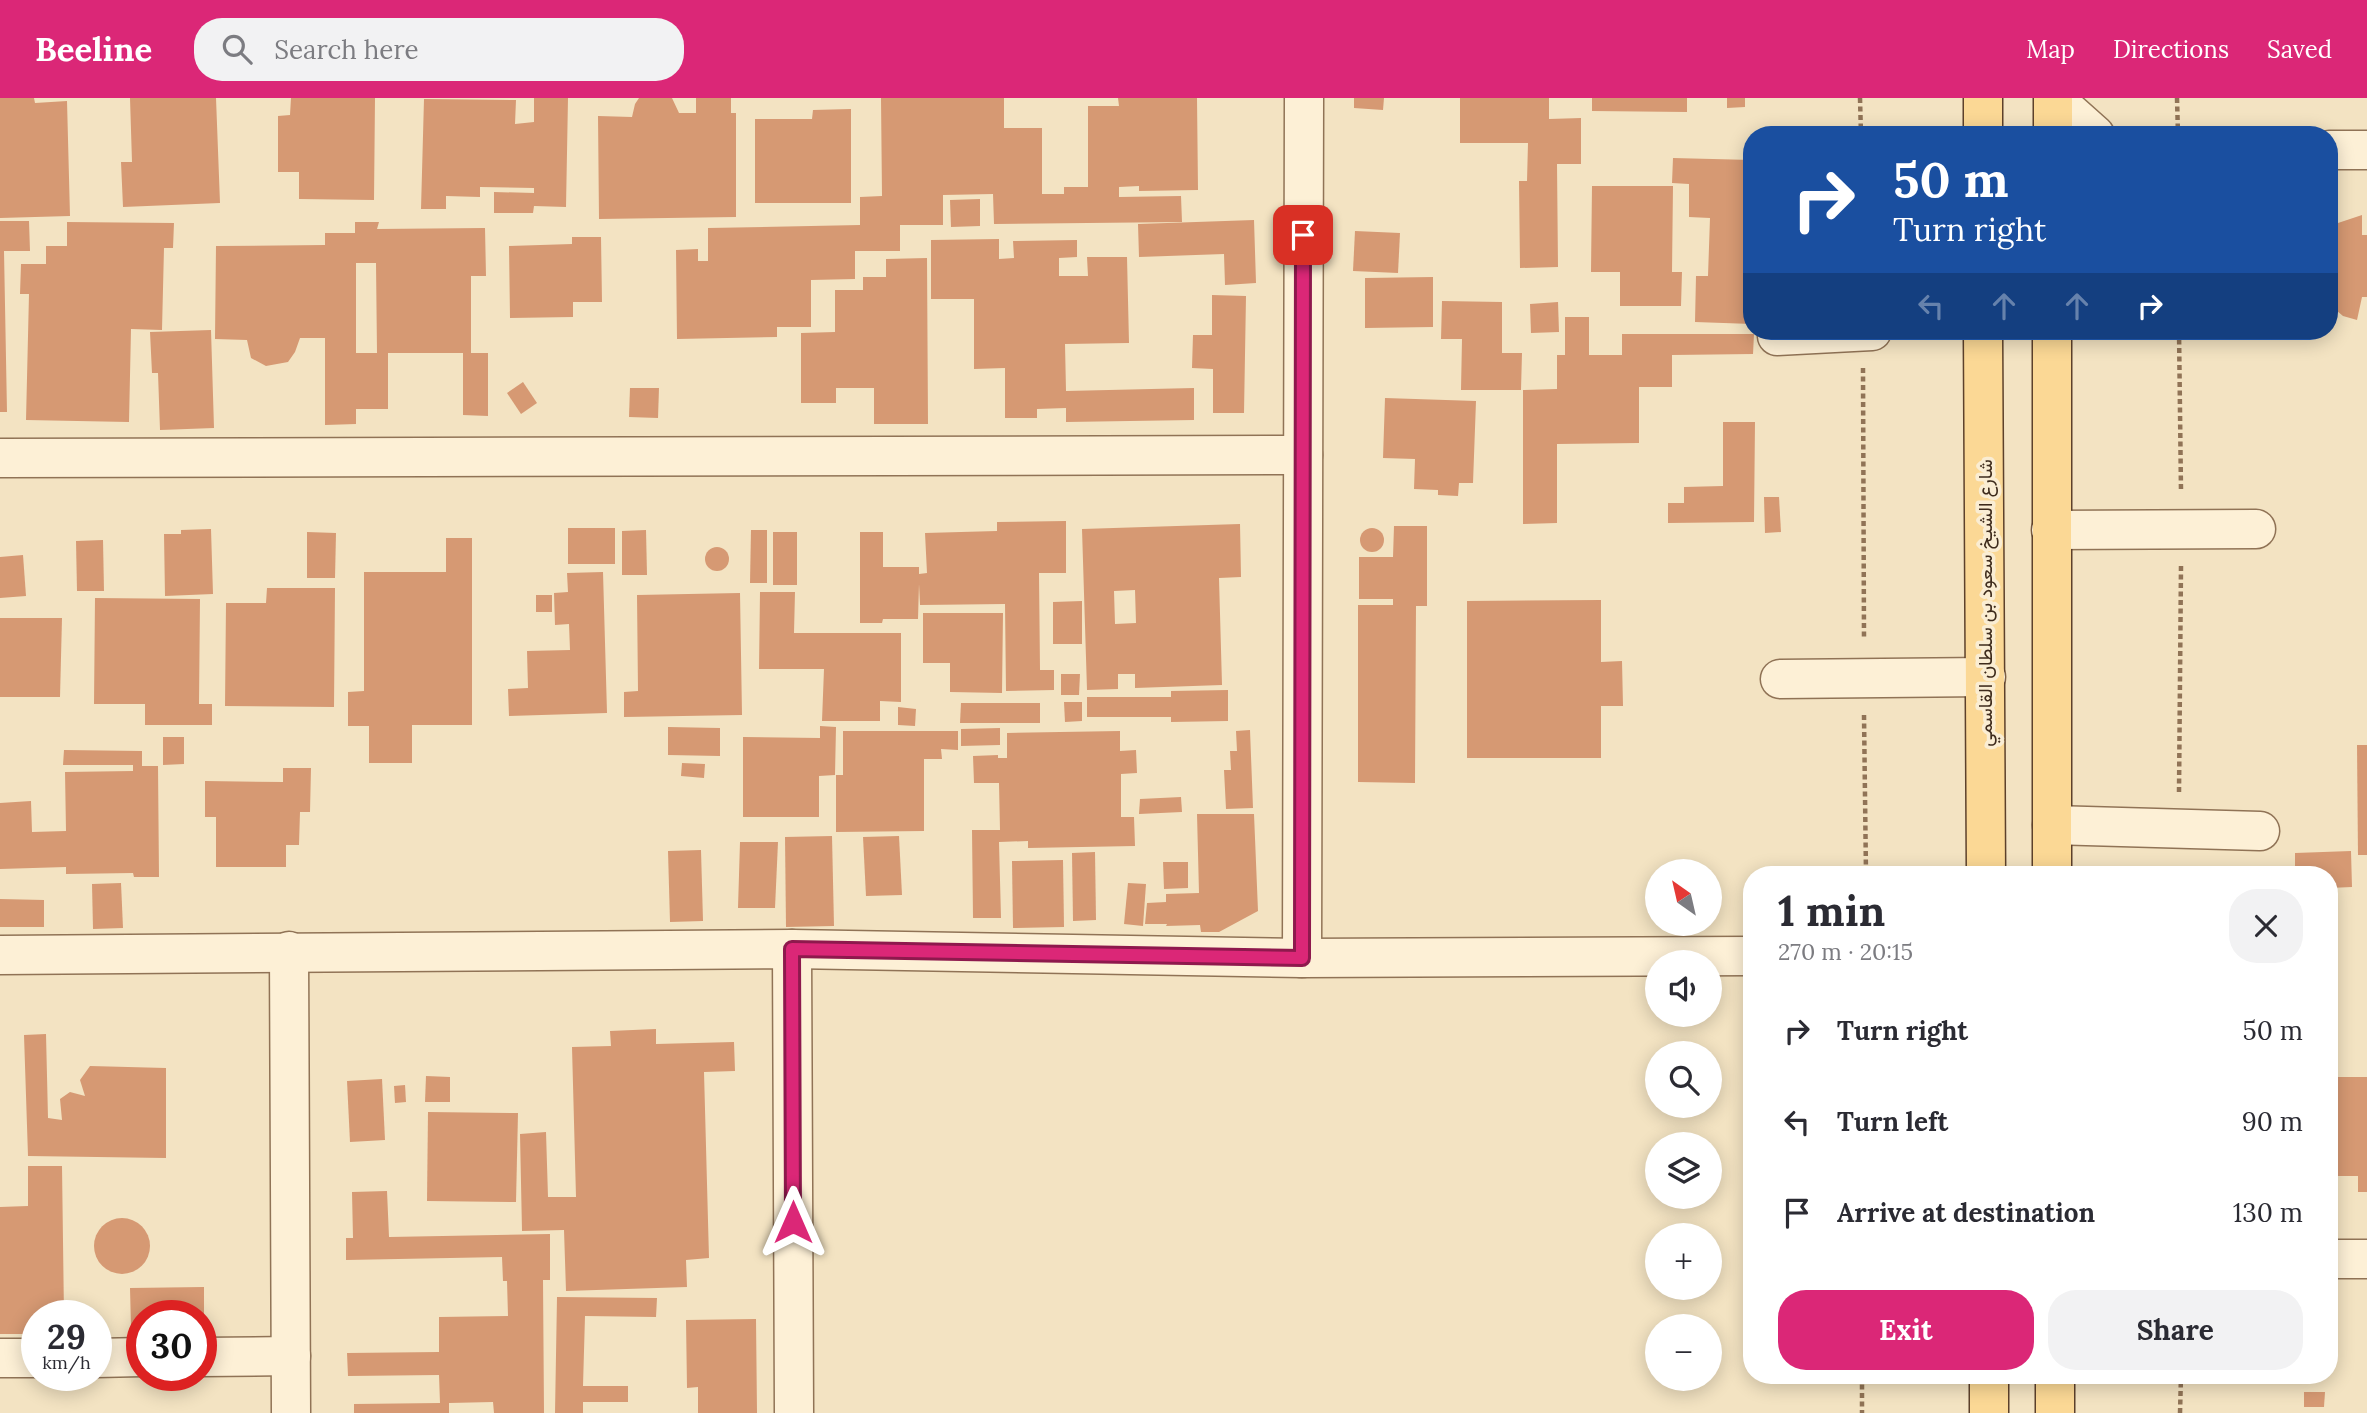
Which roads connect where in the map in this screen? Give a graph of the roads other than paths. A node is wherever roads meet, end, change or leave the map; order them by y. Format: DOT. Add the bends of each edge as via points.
graph roads {
  1 [pos="1304,98"];
  2 [pos="1983,98"];
  3 [pos="2053,98"];
  4 [pos="2059,98"];
  5 [pos="1983,126"];
  6 [pos="2053,126"];
  7 [pos="2085,126"];
  8 [pos="2338,150"];
  9 [pos="2367,150"];
  10 [pos="1983,340"];
  11 [pos="2052,340"];
  12 [pos="1303,455"];
  13 [pos="0,458"];
  14 [pos="2256,529"];
  15 [pos="2051,530"];
  16 [pos="1986,677"];
  17 [pos="1780,679"];
  18 [pos="2052,825"];
  19 [pos="2260,831"];
  20 [pos="1986,866"];
  21 [pos="2052,866"];
  22 [pos="792,949"];
  23 [pos="289,951"];
  24 [pos="0,955"];
  25 [pos="1743,956"];
  26 [pos="1302,958"];
  27 [pos="2338,1259"];
  28 [pos="2367,1259"];
  29 [pos="291,1356"];
  30 [pos="217,1357"];
  31 [pos="0,1358"];
  32 [pos="21,1358"];
  33 [pos="1989,1384"];
  34 [pos="2055,1384"];
  35 [pos="291,1413"];
  36 [pos="794,1413"];
  37 [pos="1989,1413"];
  38 [pos="2056,1413"];
  1 -- 12 [label="street"];
  2 -- 5 [label="main road"];
  3 -- 6 [label="main road"];
  4 -- 7 [label="street"];
  8 -- 9 [label="street"];
  10 -- 16 [label="main road, شارع الشيخ سعود بن سلطان القاسمي"];
  11 -- 15 [label="main road"];
  12 -- 13 [label="street"];
  12 -- 26 [label="street"];
  14 -- 15 [label="street"];
  15 -- 18 [label="main road"];
  16 -- 17 [label="street"];
  16 -- 20 [label="main road, شارع الشيخ سعود بن سلطان القاسمي"];
  18 -- 19 [label="street"];
  18 -- 21 [label="main road"];
  22 -- 23 [label="street"];
  22 -- 26 [label="street"];
  22 -- 36 [label="street"];
  23 -- 24 [label="street"];
  23 -- 29 [label="street"];
  25 -- 26 [label="street"];
  27 -- 28 [label="street"];
  29 -- 30 [label="street"];
  29 -- 35 [label="street"];
  31 -- 32 [label="street"];
  33 -- 37 [label="main road"];
  34 -- 38 [label="main road"];
}
